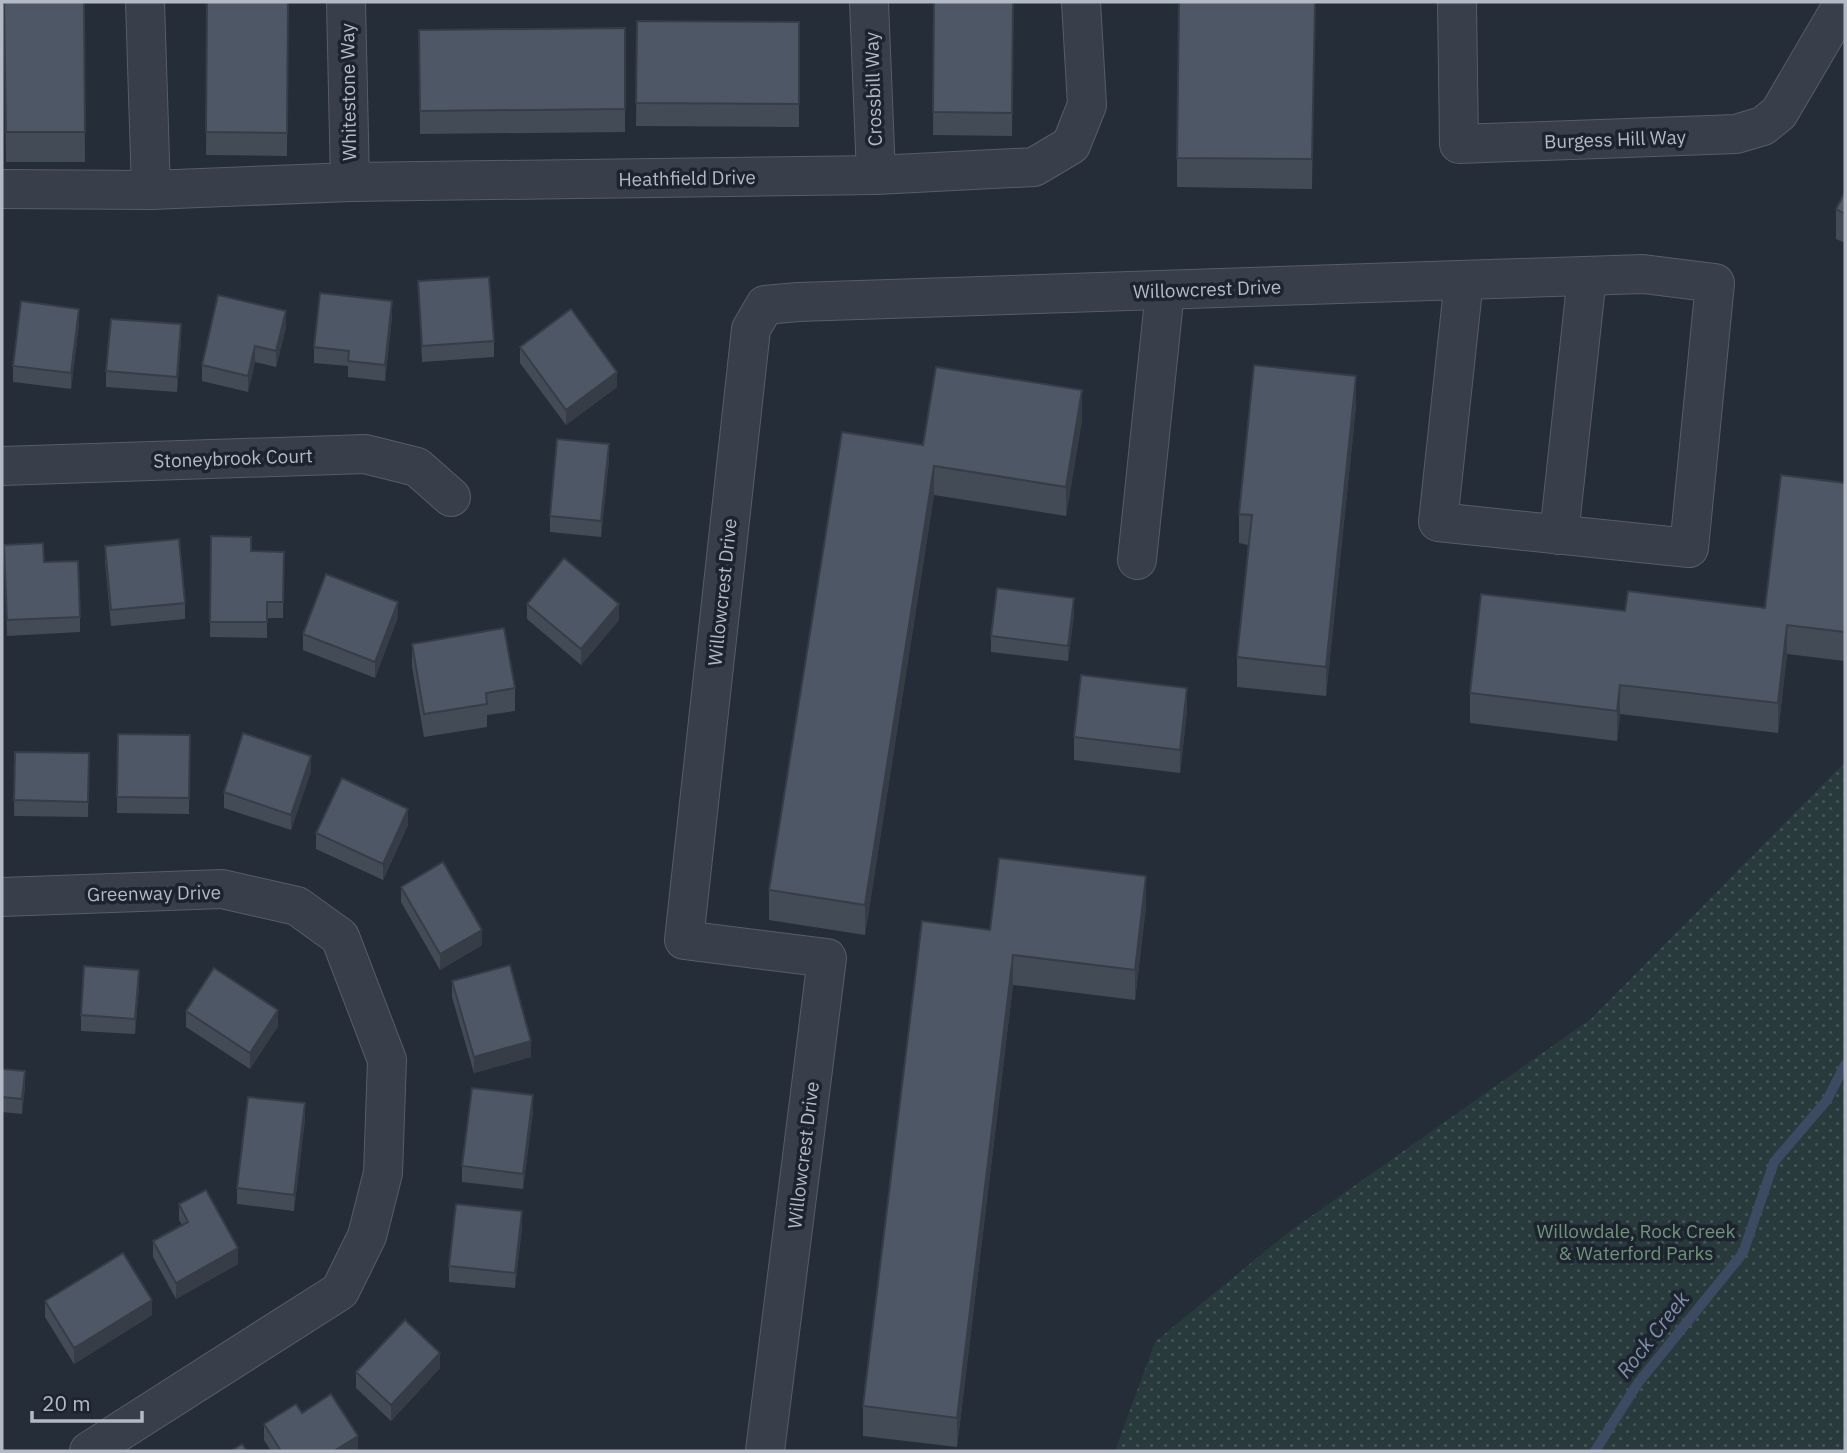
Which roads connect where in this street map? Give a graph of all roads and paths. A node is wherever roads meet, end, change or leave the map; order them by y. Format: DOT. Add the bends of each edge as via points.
graph roads {
  1 [pos="145,2"];
  2 [pos="346,2"];
  3 [pos="869,2"];
  4 [pos="1081,2"];
  5 [pos="1457,2"];
  6 [pos="1843,2"];
  7 [pos="876,176"];
  8 [pos="350,182"];
  9 [pos="2,189"];
  10 [pos="151,190"];
  11 [pos="1587,276"];
  12 [pos="1464,280"];
  13 [pos="1165,291"];
  14 [pos="2,466"];
  15 [pos="451,497"];
  16 [pos="1559,535"];
  17 [pos="1137,560"];
  18 [pos="2,897"];
  19 [pos="89,1451"];
  20 [pos="765,1451"];
  1 -- 10 [label="street"];
  2 -- 8 [label="street, Whitestone Way"];
  3 -- 7 [label="street, Crossbill Way"];
  4 -- 7 [label="street, Heathfield Drive" via="1087,106 1071,145 1034,167"];
  5 -- 6 [label="street, Burgess Hill Way" via="1459,144 1736,134 1763,126 1779,113"];
  7 -- 8 [label="street, Heathfield Drive"];
  8 -- 10 [label="street, Heathfield Drive"];
  9 -- 10 [label="street, Heathfield Drive"];
  11 -- 12 [label="street, Willowcrest Drive"];
  11 -- 16 [label="street"];
  11 -- 16 [label="street, Willowcrest Drive" via="1643,274 1715,283 1689,548"];
  12 -- 13 [label="street, Willowcrest Drive"];
  12 -- 16 [label="street, Willowcrest Drive" via="1438,522"];
  13 -- 17 [label="street"];
  13 -- 20 [label="street, Willowcrest Drive" via="765,305 751,329 684,940 827,958"];
  14 -- 15 [label="street, Stoneybrook Court" via="365,454 417,467"];
  18 -- 19 [label="street, Greenway Drive" via="222,889 297,906 341,937 387,1060 383,1173 367,1236 340,1291"];
}
